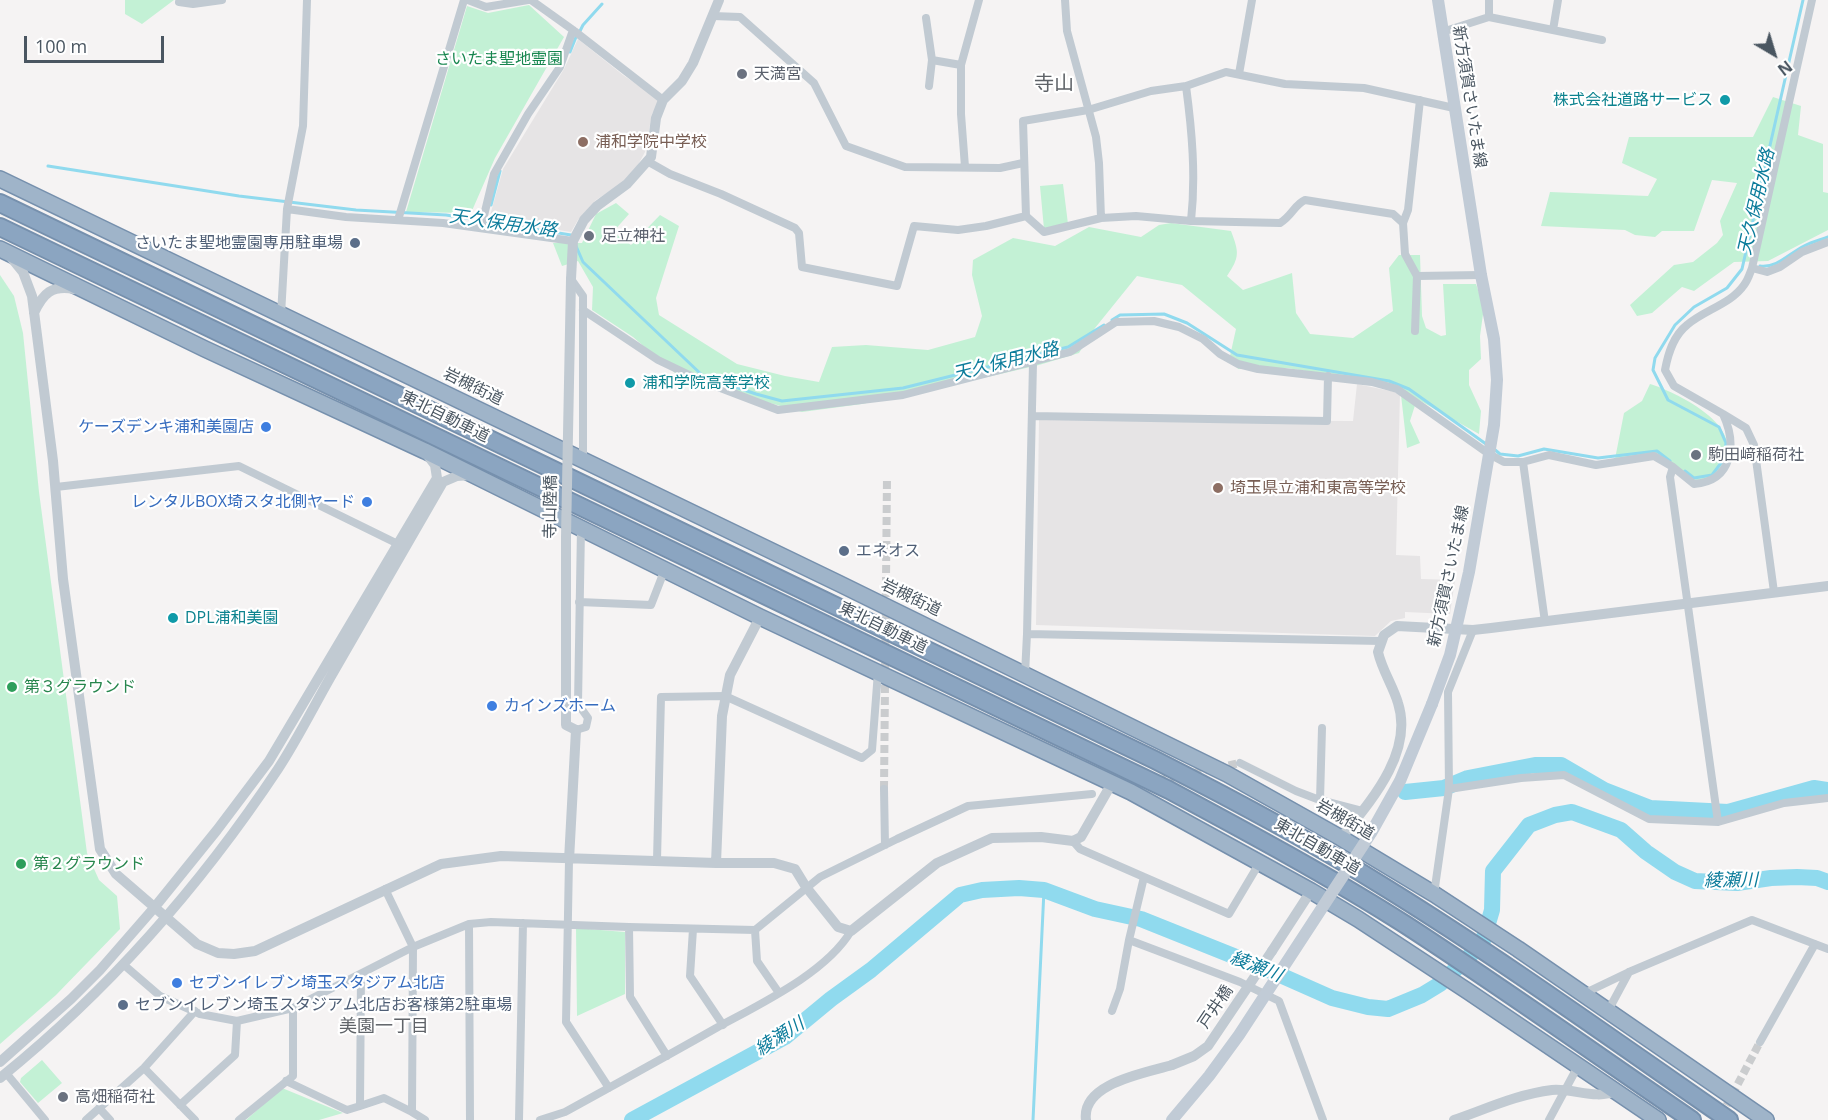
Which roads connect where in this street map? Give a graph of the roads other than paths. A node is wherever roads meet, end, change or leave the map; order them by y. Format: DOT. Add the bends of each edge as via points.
graph roads {
  1 [pos="222,0"];
  2 [pos="307,0"];
  3 [pos="466,0"];
  4 [pos="529,0"];
  5 [pos="719,0"];
  6 [pos="979,0"];
  7 [pos="1065,0"];
  8 [pos="1252,0"];
  9 [pos="1437,0"];
  10 [pos="1489,0"];
  11 [pos="1558,0"];
  12 [pos="1812,0"];
  13 [pos="179,2"];
  14 [pos="713,16"];
  15 [pos="1489,17"];
  16 [pos="926,18"];
  17 [pos="573,30"];
  18 [pos="1553,30"];
  19 [pos="1442,32"];
  20 [pos="1602,40"];
  21 [pos="932,60"];
  22 [pos="961,65"];
  23 [pos="1239,74"];
  24 [pos="929,86"];
  25 [pos="1186,86"];
  26 [pos="663,100"];
  27 [pos="1420,100"];
  28 [pos="1454,108"];
  29 [pos="1088,110"];
  30 [pos="647,161"];
  31 [pos="1023,163"];
  32 [pos="965,167"];
  33 [pos="0,179"];
  34 [pos="0,203"];
  35 [pos="287,208"];
  36 [pos="1026,216"];
  37 [pos="1101,218"];
  38 [pos="398,220"];
  39 [pos="1191,221"];
  40 [pos="1403,223"];
  41 [pos="0,227"];
  42 [pos="481,228"];
  43 [pos="573,241"];
  44 [pos="1828,242"];
  45 [pos="4,251"];
  46 [pos="1752,268"];
  47 [pos="1481,275"];
  48 [pos="1417,276"];
  49 [pos="571,279"];
  50 [pos="89,292"];
  51 [pos="583,310"];
  52 [pos="34,314"];
  53 [pos="281,315"];
  54 [pos="1415,330"];
  55 [pos="1033,363"];
  56 [pos="1328,376"];
  57 [pos="1724,414"];
  58 [pos="1032,416"];
  59 [pos="425,452"];
  60 [pos="1489,454"];
  61 [pos="584,461"];
  62 [pos="1523,462"];
  63 [pos="1673,467"];
  64 [pos="474,475"];
  65 [pos="56,488"];
  66 [pos="581,528"];
  67 [pos="398,544"];
  68 [pos="665,569"];
  69 [pos="1828,586"];
  70 [pos="1774,592"];
  71 [pos="579,602"];
  72 [pos="1688,603"];
  73 [pos="760,617"];
  74 [pos="1545,622"];
  75 [pos="1457,630"];
  76 [pos="1473,630"];
  77 [pos="1027,634"];
  78 [pos="1381,641"];
  79 [pos="878,672"];
  80 [pos="1025,674"];
  81 [pos="725,696"];
  82 [pos="1322,728"];
  83 [pos="576,730"];
  84 [pos="1240,763"];
  85 [pos="1112,783"];
  86 [pos="884,789"];
  87 [pos="1449,789"];
  88 [pos="1092,794"];
  89 [pos="1828,798"];
  90 [pos="1320,800"];
  91 [pos="1363,811"];
  92 [pos="1717,816"];
  93 [pos="1341,838"];
  94 [pos="1073,842"];
  95 [pos="885,845"];
  96 [pos="569,860"];
  97 [pos="657,860"];
  98 [pos="1260,862"];
  99 [pos="716,863"];
  100 [pos="1144,877"];
  101 [pos="806,887"];
  102 [pos="385,889"];
  103 [pos="1311,891"];
  104 [pos="1434,894"];
  105 [pos="154,908"];
  106 [pos="166,918"];
  107 [pos="523,923"];
  108 [pos="568,923"];
  109 [pos="469,924"];
  110 [pos="629,927"];
  111 [pos="693,929"];
  112 [pos="755,930"];
  113 [pos="851,931"];
  114 [pos="1129,940"];
  115 [pos="1815,944"];
  116 [pos="413,948"];
  117 [pos="1828,949"];
  118 [pos="124,964"];
  119 [pos="1629,972"];
  120 [pos="361,974"];
  121 [pos="779,993"];
  122 [pos="1582,994"];
  123 [pos="293,1008"];
  124 [pos="195,1011"];
  125 [pos="1112,1011"];
  126 [pos="1608,1011"];
  127 [pos="237,1021"];
  128 [pos="723,1025"];
  129 [pos="1760,1042"];
  130 [pos="667,1056"];
  131 [pos="0,1062"];
  132 [pos="1578,1066"];
  133 [pos="144,1068"];
  134 [pos="3,1076"];
  135 [pos="286,1081"];
  136 [pos="609,1088"];
  137 [pos="1565,1090"];
  138 [pos="1616,1092"];
  139 [pos="180,1105"];
  140 [pos="360,1106"];
  141 [pos="99,1108"];
  142 [pos="412,1112"];
  143 [pos="1483,1115"];
  144 [pos="45,1120"];
  145 [pos="86,1120"];
  146 [pos="110,1120"];
  147 [pos="195,1120"];
  148 [pos="239,1120"];
  149 [pos="425,1120"];
  150 [pos="470,1120"];
  151 [pos="519,1120"];
  152 [pos="540,1120"];
  153 [pos="1086,1120"];
  154 [pos="1172,1120"];
  155 [pos="1323,1120"];
  156 [pos="1454,1120"];
  157 [pos="1548,1120"];
  158 [pos="1658,1120"];
  159 [pos="1692,1120"];
  160 [pos="1729,1120"];
  161 [pos="1766,1120"];
  1 -- 13 [label="street"];
  2 -- 35 [label="street" via="303,126"];
  3 -- 4 [label="street" via="486,7"];
  3 -- 38 [label="street"];
  4 -- 17 [label="street"];
  5 -- 14 [label="street"];
  6 -- 22 [label="street"];
  7 -- 29 [label="street" via="1067,31"];
  8 -- 23 [label="street"];
  9 -- 19 [label="main road, 新方須賀さいたま線"];
  10 -- 15 [label="street"];
  11 -- 18 [label="street"];
  12 -- 46 [label="street"];
  14 -- 26 [label="street" via="693,63"];
  14 -- 32 [label="street" via="740,16 814,82 846,146 905,167"];
  15 -- 18 [label="street"];
  15 -- 19 [label="street"];
  16 -- 21 [label="street"];
  17 -- 26 [label="street"];
  17 -- 42 [label="street" via="560,67 494,174"];
  18 -- 20 [label="street"];
  19 -- 28 [label="main road, 新方須賀さいたま線"];
  21 -- 22 [label="street"];
  21 -- 24 [label="street"];
  22 -- 32 [label="street"];
  23 -- 25 [label="street" via="1226,72"];
  23 -- 27 [label="street" via="1285,84 1364,88"];
  25 -- 29 [label="street" via="1151,91"];
  25 -- 39 [label="street" via="1194,178"];
  26 -- 30 [label="street"];
  27 -- 28 [label="street"];
  27 -- 40 [label="street" via="1408,210"];
  28 -- 47 [label="main road, 新方須賀さいたま線"];
  29 -- 31 [label="street" via="1023,121"];
  29 -- 37 [label="street" via="1100,163"];
  30 -- 36 [label="street" via="795,228 799,233 802,267 897,286 914,226 958,230"];
  30 -- 43 [label="street" via="627,184 584,220"];
  31 -- 32 [label="street" via="1000,168"];
  31 -- 36 [label="street"];
  33 -- 53 [label="highway, 岩槻街道"];
  34 -- 160 [label="highway, 東北自動車道" via="1155,760 1310,842 1504,964"];
  35 -- 38 [label="street"];
  35 -- 53 [label="street"];
  36 -- 37 [label="street" via="1044,232"];
  37 -- 39 [label="street" via="1136,216"];
  38 -- 42 [label="street"];
  39 -- 40 [label="street" via="1280,223 1305,200 1394,214"];
  40 -- 48 [label="street" via="1405,254"];
  41 -- 159 [label="highway, 東北自動車道" via="1107,759 1247,832 1405,925"];
  42 -- 43 [label="street"];
  43 -- 49 [label="street"];
  44 -- 46 [label="street" via="1767,272"];
  45 -- 50 [label="highway"];
  45 -- 52 [label="street" via="27,282"];
  46 -- 57 [label="street" via="1744,285 1728,299 1686,325 1672,345 1665,370 1674,386"];
  47 -- 48 [label="street"];
  47 -- 60 [label="main road, 新方須賀さいたま線" via="1496,360 1496,404"];
  48 -- 54 [label="street"];
  49 -- 51 [label="street" via="583,296"];
  49 -- 83 [label="street, 寺山陸橋, bridge" via="566,725"];
  50 -- 52 [label="street" via="54,288"];
  50 -- 59 [label="highway"];
  51 -- 55 [label="street" via="658,360 778,410 903,395"];
  51 -- 61 [label="street"];
  52 -- 65 [label="street"];
  53 -- 61 [label="highway, 岩槻街道"];
  55 -- 56 [label="street" via="1070,352 1116,321 1134,320 1179,327 1238,364"];
  55 -- 58 [label="street"];
  56 -- 58 [label="street" via="1327,421"];
  56 -- 60 [label="street" via="1397,389"];
  57 -- 63 [label="street" via="1732,445 1728,462 1716,478 1694,484"];
  57 -- 70 [label="street" via="1746,428 1754,445"];
  58 -- 77 [label="street"];
  59 -- 64 [label="highway"];
  59 -- 67 [label="street" via="435,465 437,478"];
  60 -- 62 [label="street" via="1504,462"];
  60 -- 75 [label="main road, 新方須賀さいたま線"];
  61 -- 80 [label="highway, 岩槻街道"];
  62 -- 63 [label="street" via="1549,455 1596,465 1654,456"];
  62 -- 74 [label="street"];
  63 -- 72 [label="street" via="1670,477"];
  64 -- 66 [label="highway"];
  64 -- 106 [label="street" via="443,482 279,767"];
  65 -- 67 [label="street" via="239,466"];
  65 -- 105 [label="street" via="63,579 100,849 116,874"];
  66 -- 68 [label="highway"];
  66 -- 71 [label="street"];
  67 -- 105 [label="street" via="268,761"];
  68 -- 71 [label="street" via="651,604"];
  68 -- 73 [label="highway"];
  69 -- 70 [label="street"];
  70 -- 72 [label="street"];
  71 -- 83 [label="street" via="578,704 588,718 586,727"];
  72 -- 74 [label="street"];
  72 -- 92 [label="street"];
  73 -- 79 [label="highway"];
  73 -- 81 [label="street" via="730,675"];
  74 -- 76 [label="street"];
  75 -- 76 [label="street"];
  75 -- 78 [label="street" via="1396,626"];
  75 -- 154 [label="main road, 新方須賀さいたま線, bridge" via="1400,781 1371,833 1239,1035"];
  76 -- 87 [label="street" via="1448,692"];
  77 -- 78 [label="street"];
  77 -- 80 [label="street"];
  78 -- 91 [label="street" via="1378,652 1402,722 1395,756 1379,792"];
  79 -- 81 [label="street" via="873,750 862,758"];
  79 -- 85 [label="highway"];
  80 -- 93 [label="highway, 岩槻街道" via="1227,774"];
  81 -- 97 [label="street" via="661,697"];
  81 -- 99 [label="street"];
  82 -- 90 [label="street"];
  83 -- 96 [label="street"];
  84 -- 90 [label="street"];
  85 -- 94 [label="street" via="1081,837"];
  85 -- 98 [label="highway"];
  86 -- 95 [label="street"];
  87 -- 92 [label="street" via="1521,777 1564,775 1648,819"];
  87 -- 104 [label="street"];
  88 -- 95 [label="street" via="968,806"];
  89 -- 92 [label="street"];
  90 -- 91 [label="street"];
  91 -- 93 [label="street"];
  93 -- 104 [label="highway, 岩槻街道"];
  94 -- 100 [label="street" via="1080,849"];
  94 -- 113 [label="street" via="1041,837 992,838 937,863"];
  95 -- 101 [label="street"];
  96 -- 97 [label="street"];
  96 -- 102 [label="street" via="501,856 441,864"];
  96 -- 108 [label="street"];
  97 -- 99 [label="street"];
  98 -- 100 [label="street" via="1229,914"];
  98 -- 103 [label="highway"];
  99 -- 101 [label="street" via="774,863 795,869"];
  100 -- 114 [label="street"];
  101 -- 112 [label="street"];
  101 -- 113 [label="street" via="838,927"];
  102 -- 106 [label="street" via="255,951 234,954 218,953 197,944"];
  102 -- 116 [label="street"];
  103 -- 132 [label="highway"];
  103 -- 153 [label="street, 戸井橋, bridge" via="1208,1046 1172,1065 1101,1089 1091,1098"];
  104 -- 122 [label="highway, 岩槻街道"];
  105 -- 106 [label="street"];
  105 -- 131 [label="street" via="71,999"];
  106 -- 118 [label="street"];
  107 -- 108 [label="street"];
  107 -- 109 [label="street"];
  107 -- 151 [label="street"];
  108 -- 110 [label="street"];
  108 -- 136 [label="street" via="566,1022"];
  109 -- 116 [label="street"];
  109 -- 150 [label="street"];
  110 -- 111 [label="street"];
  110 -- 130 [label="street" via="630,997"];
  111 -- 112 [label="street"];
  111 -- 128 [label="street" via="690,976"];
  112 -- 121 [label="street" via="757,961"];
  113 -- 121 [label="street" via="815,969"];
  114 -- 125 [label="street"];
  114 -- 155 [label="street" via="1279,1001"];
  115 -- 117 [label="street"];
  115 -- 119 [label="street" via="1752,920"];
  115 -- 129 [label="street"];
  116 -- 120 [label="street"];
  116 -- 142 [label="street"];
  118 -- 124 [label="street" via="159,996"];
  118 -- 134 [label="street" via="53,1034"];
  119 -- 122 [label="street"];
  119 -- 126 [label="street"];
  120 -- 123 [label="street"];
  120 -- 140 [label="street"];
  121 -- 128 [label="street"];
  122 -- 126 [label="highway, 岩槻街道"];
  123 -- 127 [label="street"];
  123 -- 135 [label="street" via="293,1076"];
  124 -- 127 [label="street"];
  124 -- 133 [label="street"];
  126 -- 161 [label="highway, 岩槻街道"];
  127 -- 139 [label="street" via="235,1055"];
  128 -- 130 [label="street"];
  130 -- 136 [label="street"];
  132 -- 137 [label="street"];
  132 -- 138 [label="highway"];
  133 -- 139 [label="street"];
  133 -- 141 [label="street"];
  134 -- 144 [label="street"];
  135 -- 140 [label="street" via="347,1110"];
  135 -- 148 [label="street"];
  136 -- 152 [label="street" via="565,1112"];
  137 -- 138 [label="street" via="1601,1095"];
  137 -- 143 [label="street" via="1535,1093"];
  137 -- 157 [label="street"];
  138 -- 158 [label="highway"];
  139 -- 147 [label="street"];
  140 -- 142 [label="street" via="384,1098"];
  141 -- 145 [label="street"];
  141 -- 146 [label="street"];
  142 -- 149 [label="street"];
  143 -- 156 [label="street"];
}
